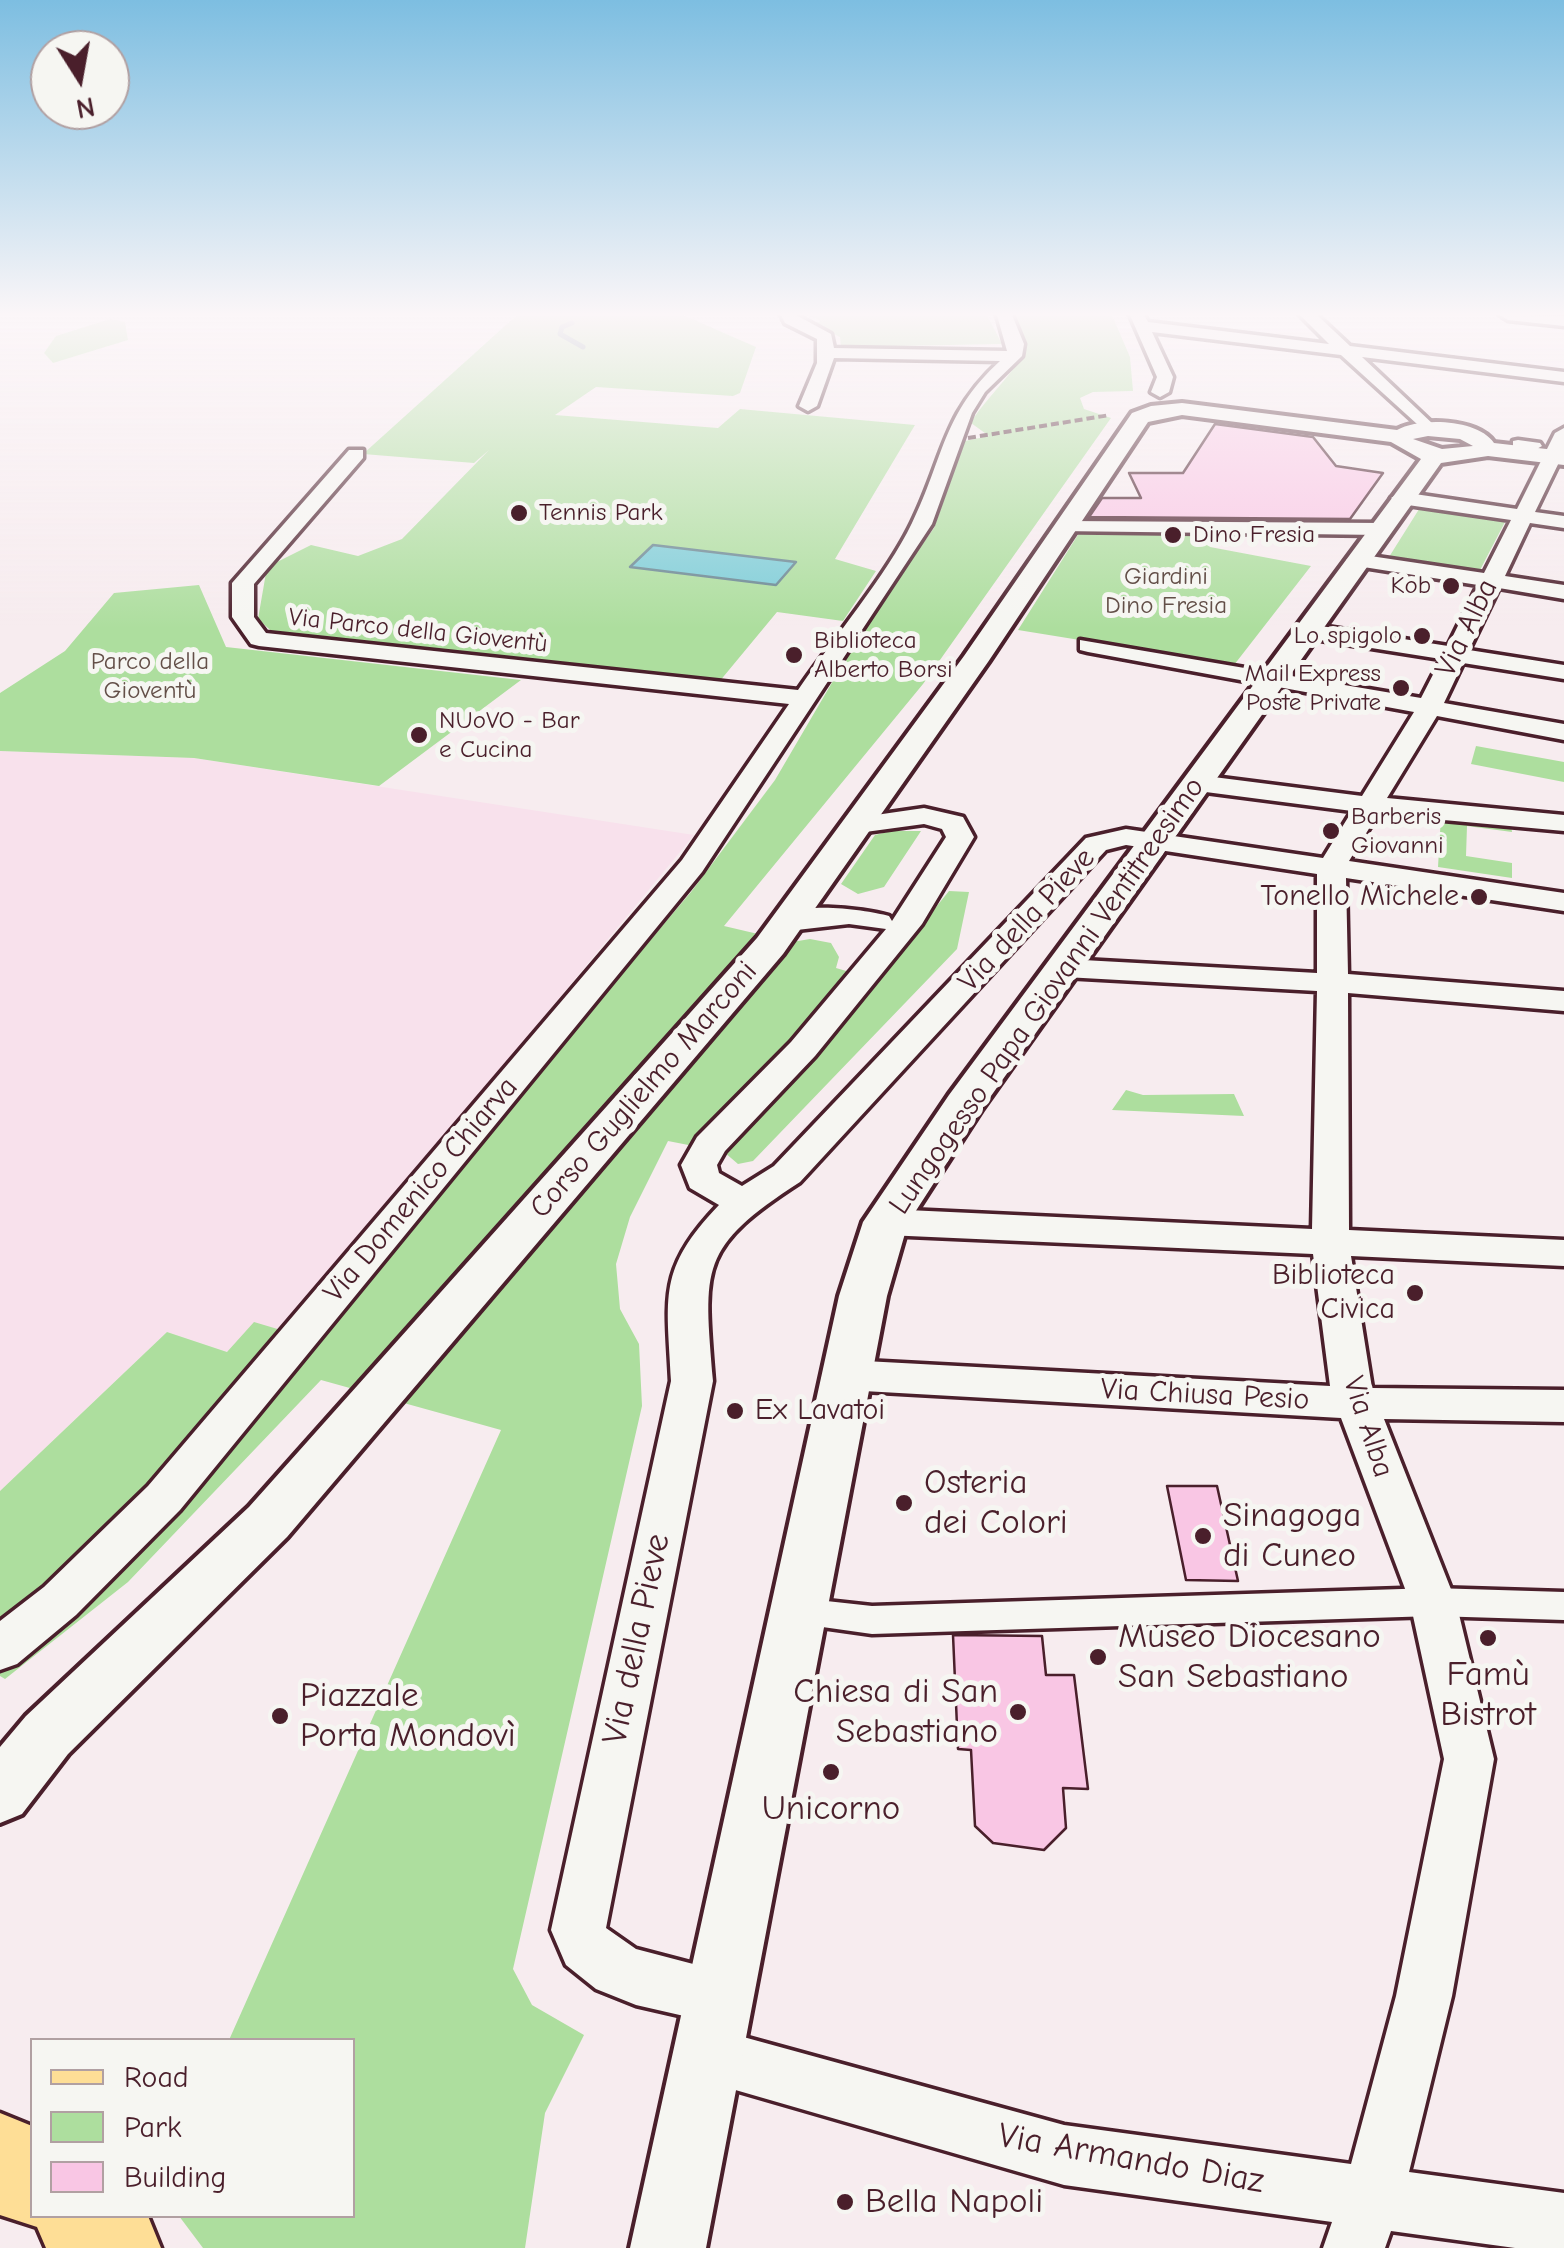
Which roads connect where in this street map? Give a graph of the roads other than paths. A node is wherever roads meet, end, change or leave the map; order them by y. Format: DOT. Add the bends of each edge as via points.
graph roads {
  1 [pos="960,420"];
  2 [pos="1139,420"];
  3 [pos="1267,420"];
  4 [pos="1418,420"];
  5 [pos="1428,429"];
  6 [pos="1400,437"];
  7 [pos="1547,447"];
  8 [pos="1485,449"];
  9 [pos="356,454"];
  10 [pos="1436,455"];
  11 [pos="1401,498"];
  12 [pos="1522,516"];
  13 [pos="1564,522"];
  14 [pos="1066,527"];
  15 [pos="1382,530"];
  16 [pos="1356,560"];
  17 [pos="1490,581"];
  18 [pos="1564,592"];
  19 [pos="1308,631"];
  20 [pos="1088,646"];
  21 [pos="1454,654"];
  22 [pos="1564,672"];
  23 [pos="1273,680"];
  24 [pos="805,698"];
  25 [pos="1429,708"];
  26 [pos="1564,732"];
  27 [pos="1198,782"];
  28 [pos="885,786"];
  29 [pos="1367,804"];
  30 [pos="924,816"];
  31 [pos="1564,823"];
  32 [pos="858,825"];
  33 [pos="1154,841"];
  34 [pos="1330,868"];
  35 [pos="1564,902"];
  36 [pos="845,909"];
  37 [pos="1065,968"];
  38 [pos="1330,982"];
  39 [pos="1564,1001"];
  40 [pos="758,1091"];
  41 [pos="743,1202"];
  42 [pos="886,1222"];
  43 [pos="1330,1243"];
  44 [pos="1564,1253"];
  45 [pos="846,1375"];
  46 [pos="1354,1404"];
  47 [pos="1564,1406"];
  48 [pos="1434,1602"];
  49 [pos="1564,1606"];
  50 [pos="799,1612"];
  51 [pos="0,1649"];
  52 [pos="23,1747"];
  53 [pos="0,1794"];
  54 [pos="713,2026"];
  55 [pos="0,2160"];
  56 [pos="30,2180"];
  57 [pos="83,2218"];
  58 [pos="1362,2222"];
  59 [pos="1564,2224"];
  60 [pos="112,2248"];
  61 [pos="668,2248"];
  1 -- 24 [label="street, Via Domenico Chiarva" via="922,524"];
  2 -- 14 [label="street, Corso Guglielmo Marconi"];
  3 -- 6 [label="street, Corso Guglielmo Marconi"];
  4 -- 5 [label="street"];
  5 -- 6 [label="street"];
  5 -- 8 [label="street" via="1475,437"];
  6 -- 10 [label="street" via="1412,449"];
  7 -- 8 [label="street"];
  7 -- 12 [label="street, Via Alba"];
  8 -- 10 [label="street"];
  9 -- 24 [label="street, Via Parco della Gioventù" via="243,584 243,617 259,639"];
  10 -- 11 [label="street, Lungogesso Papa Giovanni Ventitreesimo"];
  11 -- 12 [label="street"];
  11 -- 15 [label="street, Lungogesso Papa Giovanni Ventitreesimo"];
  12 -- 13 [label="street"];
  12 -- 17 [label="street, Via Alba"];
  14 -- 15 [label="street"];
  14 -- 28 [label="street, Corso Guglielmo Marconi"];
  15 -- 16 [label="street, Lungogesso Papa Giovanni Ventitreesimo"];
  16 -- 17 [label="street"];
  16 -- 19 [label="street, Lungogesso Papa Giovanni Ventitreesimo"];
  17 -- 18 [label="street"];
  17 -- 21 [label="street, Via Alba"];
  19 -- 21 [label="street"];
  19 -- 23 [label="street, Lungogesso Papa Giovanni Ventitreesimo"];
  20 -- 23 [label="street"];
  21 -- 22 [label="street"];
  21 -- 25 [label="street, Via Alba"];
  23 -- 25 [label="street"];
  23 -- 27 [label="street, Lungogesso Papa Giovanni Ventitreesimo"];
  24 -- 51 [label="street, Via Domenico Chiarva" via="692,866 177,1483 60,1601"];
  25 -- 26 [label="street"];
  25 -- 29 [label="street, Via Alba"];
  27 -- 29 [label="street"];
  27 -- 33 [label="street, Lungogesso Papa Giovanni Ventitreesimo"];
  28 -- 30 [label="street"];
  28 -- 32 [label="street, Corso Guglielmo Marconi"];
  29 -- 31 [label="street"];
  29 -- 34 [label="street, Via Alba"];
  30 -- 32 [label="street"];
  30 -- 40 [label="street" via="953,823 960,830 958,845 912,918"];
  32 -- 36 [label="street, Corso Guglielmo Marconi"];
  33 -- 34 [label="street, Via della Pieve"];
  33 -- 37 [label="street, Lungogesso Papa Giovanni Ventitreesimo"];
  33 -- 41 [label="street, Via della Pieve" via="1126,837 1096,844 787,1174"];
  34 -- 35 [label="street, Via della Pieve"];
  34 -- 38 [label="street, Via Alba"];
  36 -- 40 [label="street" via="844,971 775,1052"];
  36 -- 52 [label="street, Corso Guglielmo Marconi" via="268,1522"];
  37 -- 38 [label="street"];
  37 -- 42 [label="street, Lungogesso Papa Giovanni Ventitreesimo"];
  38 -- 39 [label="street"];
  38 -- 43 [label="street, Via Alba"];
  40 -- 41 [label="street" via="699,1165 703,1180"];
  41 -- 54 [label="street, Via della Pieve" via="703,1244 687,1284 692,1381 578,1930 580,1944 604,1964"];
  42 -- 43 [label="street"];
  42 -- 45 [label="street, Lungogesso Papa Giovanni Ventitreesimo"];
  43 -- 44 [label="street"];
  43 -- 46 [label="street, Via Alba"];
  45 -- 46 [label="street, Via Chiusa Pesio"];
  45 -- 50 [label="street, Lungogesso Papa Giovanni Ventitreesimo"];
  46 -- 47 [label="street, Via Chiusa Pesio"];
  46 -- 48 [label="street, Via Alba"];
  48 -- 49 [label="street"];
  48 -- 50 [label="street" via="1145,1620 872,1620"];
  48 -- 58 [label="street, Via Alba" via="1466,1738 1468,1781 1424,1996"];
  50 -- 54 [label="street, Lungogesso Papa Giovanni Ventitreesimo"];
  52 -- 53 [label="street, Corso Guglielmo Marconi"];
  54 -- 58 [label="street, Via Armando Diaz" via="1038,2150"];
  54 -- 61 [label="street, Lungogesso Papa Giovanni Ventitreesimo"];
  55 -- 56 [label="main road"];
  57 -- 60 [label="main road"];
  58 -- 59 [label="street, Via Armando Diaz"];
}
